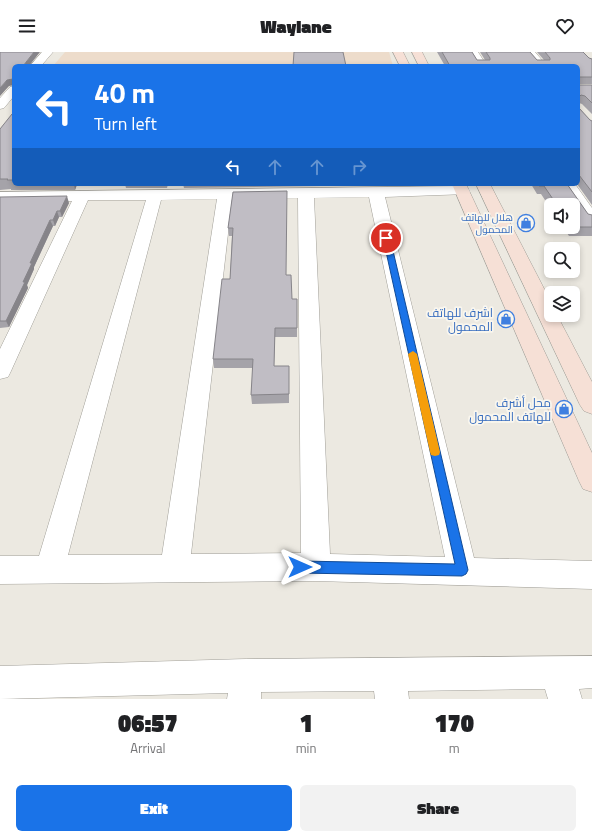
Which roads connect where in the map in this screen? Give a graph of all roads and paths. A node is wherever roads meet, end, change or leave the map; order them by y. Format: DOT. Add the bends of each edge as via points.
graph roads {
  1 [pos="48,52"];
  2 [pos="398,52"];
  3 [pos="417,52"];
  4 [pos="473,52"];
  5 [pos="530,52"];
  6 [pos="37,64"];
  7 [pos="404,64"];
  8 [pos="423,64"];
  9 [pos="481,64"];
  10 [pos="540,64"];
  11 [pos="12,91"];
  12 [pos="0,105"];
  13 [pos="484,186"];
  14 [pos="569,186"];
  15 [pos="461,188"];
  16 [pos="50,190"];
  17 [pos="316,190"];
  18 [pos="376,193"];
  19 [pos="155,194"];
  20 [pos="225,194"];
  21 [pos="82,196"];
  22 [pos="2,200"];
  23 [pos="590,212"];
  24 [pos="0,370"];
  25 [pos="592,405"];
  26 [pos="592,481"];
  27 [pos="175,567"];
  28 [pos="316,567"];
  29 [pos="50,568"];
  30 [pos="0,570"];
  31 [pos="462,570"];
  32 [pos="592,574"];
  33 [pos="592,672"];
  34 [pos="0,683"];
  35 [pos="561,686"];
  36 [pos="391,687"];
  37 [pos="245,688"];
  38 [pos="74,690"];
  1 -- 6 [label="street"];
  2 -- 7 [label="street"];
  3 -- 8 [label="street"];
  4 -- 9 [label="street"];
  5 -- 10 [label="street"];
  11 -- 12 [label="street"];
  13 -- 25 [label="street"];
  14 -- 23 [label="street"];
  15 -- 18 [label="street"];
  15 -- 26 [label="street"];
  16 -- 21 [label="street"];
  16 -- 22 [label="street"];
  17 -- 18 [label="street"];
  17 -- 20 [label="street"];
  17 -- 28 [label="street"];
  18 -- 31 [label="street"];
  19 -- 20 [label="street"];
  19 -- 21 [label="street"];
  19 -- 29 [label="street"];
  20 -- 27 [label="street"];
  21 -- 24 [label="street"];
  27 -- 28 [label="street"];
  27 -- 29 [label="street"];
  28 -- 31 [label="street"];
  29 -- 30 [label="street"];
  31 -- 32 [label="street"];
  33 -- 35 [label="street"];
  34 -- 38 [label="street"];
  35 -- 36 [label="street"];
  36 -- 37 [label="street"];
  37 -- 38 [label="street"];
}
